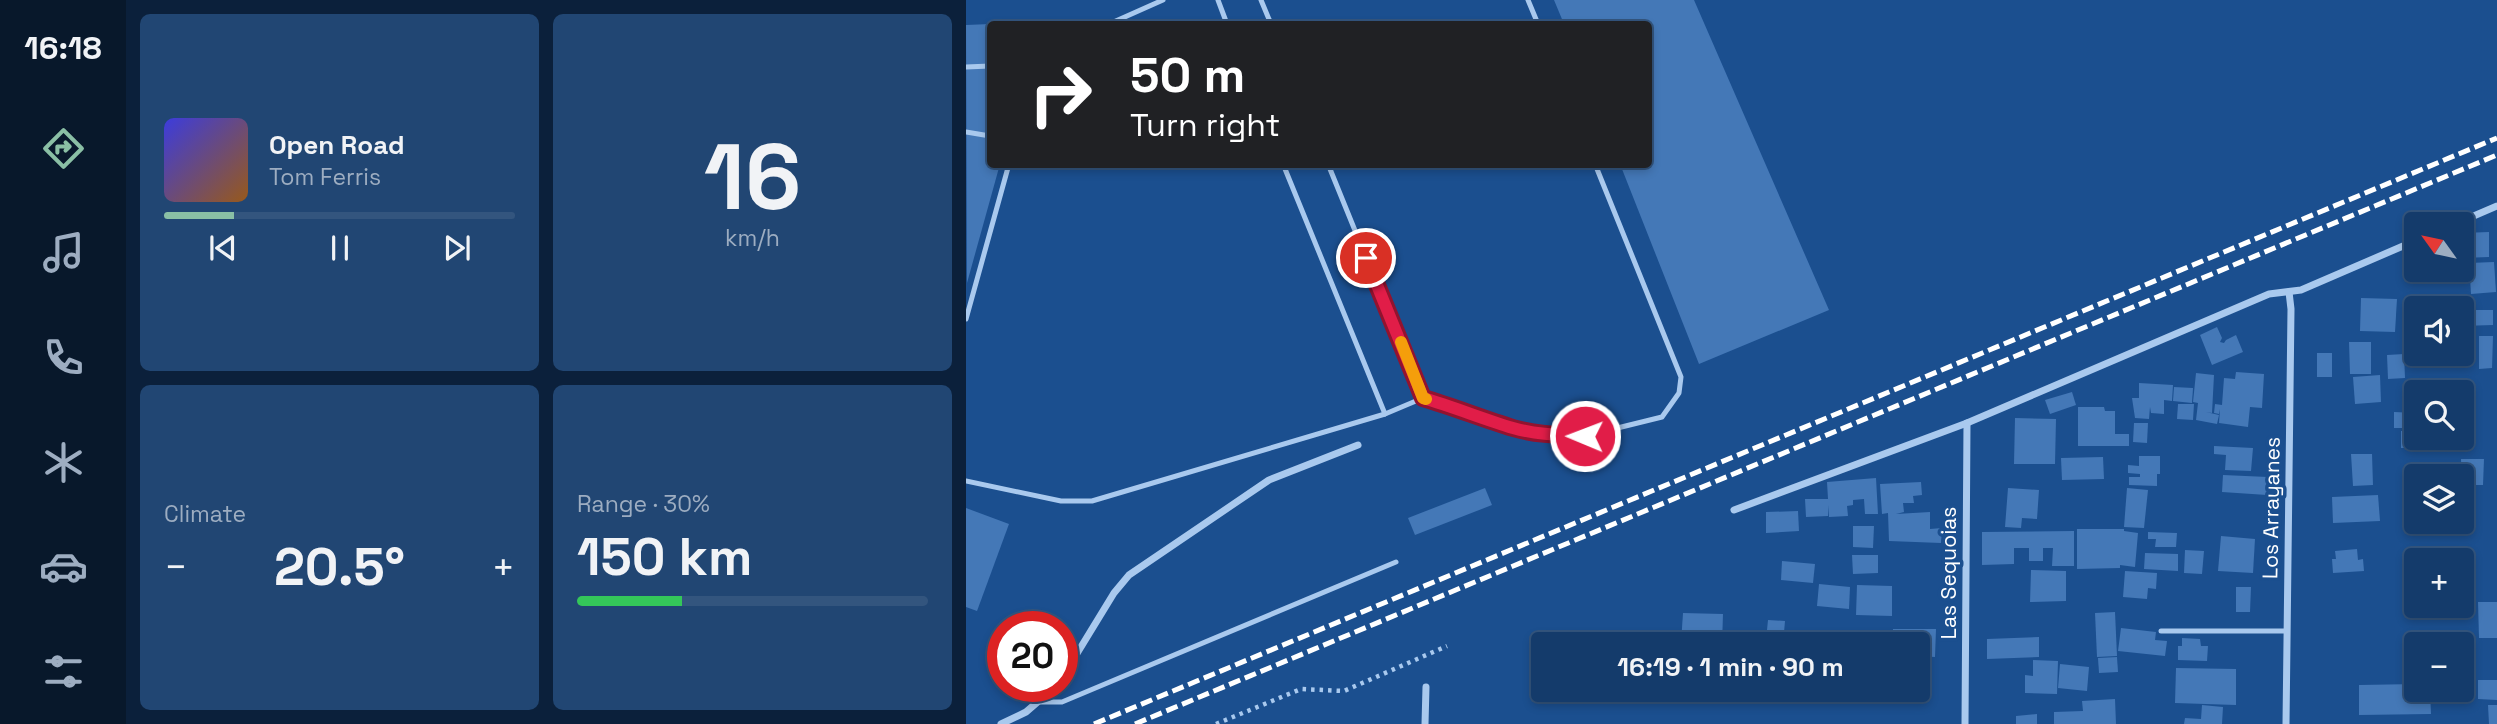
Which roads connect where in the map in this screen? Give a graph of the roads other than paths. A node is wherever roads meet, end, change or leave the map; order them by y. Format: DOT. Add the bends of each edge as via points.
graph roads {
  1 [pos="1163,0"];
  2 [pos="1218,0"];
  3 [pos="1261,0"];
  4 [pos="1528,0"];
  5 [pos="1116,21"];
  6 [pos="1226,21"];
  7 [pos="1270,21"];
  8 [pos="1537,21"];
  9 [pos="987,66"];
  10 [pos="966,67"];
  11 [pos="966,132"];
  12 [pos="987,135"];
  13 [pos="1008,168"];
  14 [pos="1285,168"];
  15 [pos="1330,168"];
  16 [pos="1597,168"];
  17 [pos="2497,206"];
  18 [pos="2474,216"];
  19 [pos="2404,246"];
  20 [pos="2289,292"];
  21 [pos="966,319"];
  22 [pos="1423,398"];
  23 [pos="1385,414"];
  24 [pos="1967,423"];
  25 [pos="1358,445"];
  26 [pos="966,481"];
  27 [pos="1734,510"];
  28 [pos="1396,562"];
  29 [pos="2161,631"];
  30 [pos="2287,631"];
  31 [pos="1078,652"];
  32 [pos="1426,687"];
  33 [pos="1078,695"];
  34 [pos="1038,702"];
  35 [pos="1001,724"];
  36 [pos="1425,724"];
  37 [pos="1965,724"];
  38 [pos="2286,724"];
  1 -- 5 [label="lane"];
  2 -- 6 [label="lane"];
  3 -- 7 [label="lane"];
  4 -- 8 [label="lane"];
  9 -- 10 [label="lane"];
  11 -- 12 [label="lane"];
  13 -- 21 [label="lane"];
  14 -- 23 [label="lane"];
  15 -- 22 [label="lane"];
  16 -- 22 [label="lane" via="1681,377 1673,404 1662,416 1585,436 1515,429"];
  17 -- 18 [label="street"];
  19 -- 20 [label="street"];
  20 -- 24 [label="street" via="2269,294"];
  20 -- 30 [label="street, Los Arrayanes"];
  22 -- 23 [label="lane"];
  23 -- 26 [label="lane" via="1092,501 1061,501"];
  24 -- 27 [label="street"];
  24 -- 37 [label="street, Las Sequoias"];
  25 -- 31 [label="street" via="1269,480 1129,575"];
  28 -- 33 [label="lane"];
  29 -- 30 [label="lane"];
  30 -- 38 [label="street, Los Arrayanes"];
  32 -- 36 [label="street"];
  34 -- 35 [label="street"];
}
